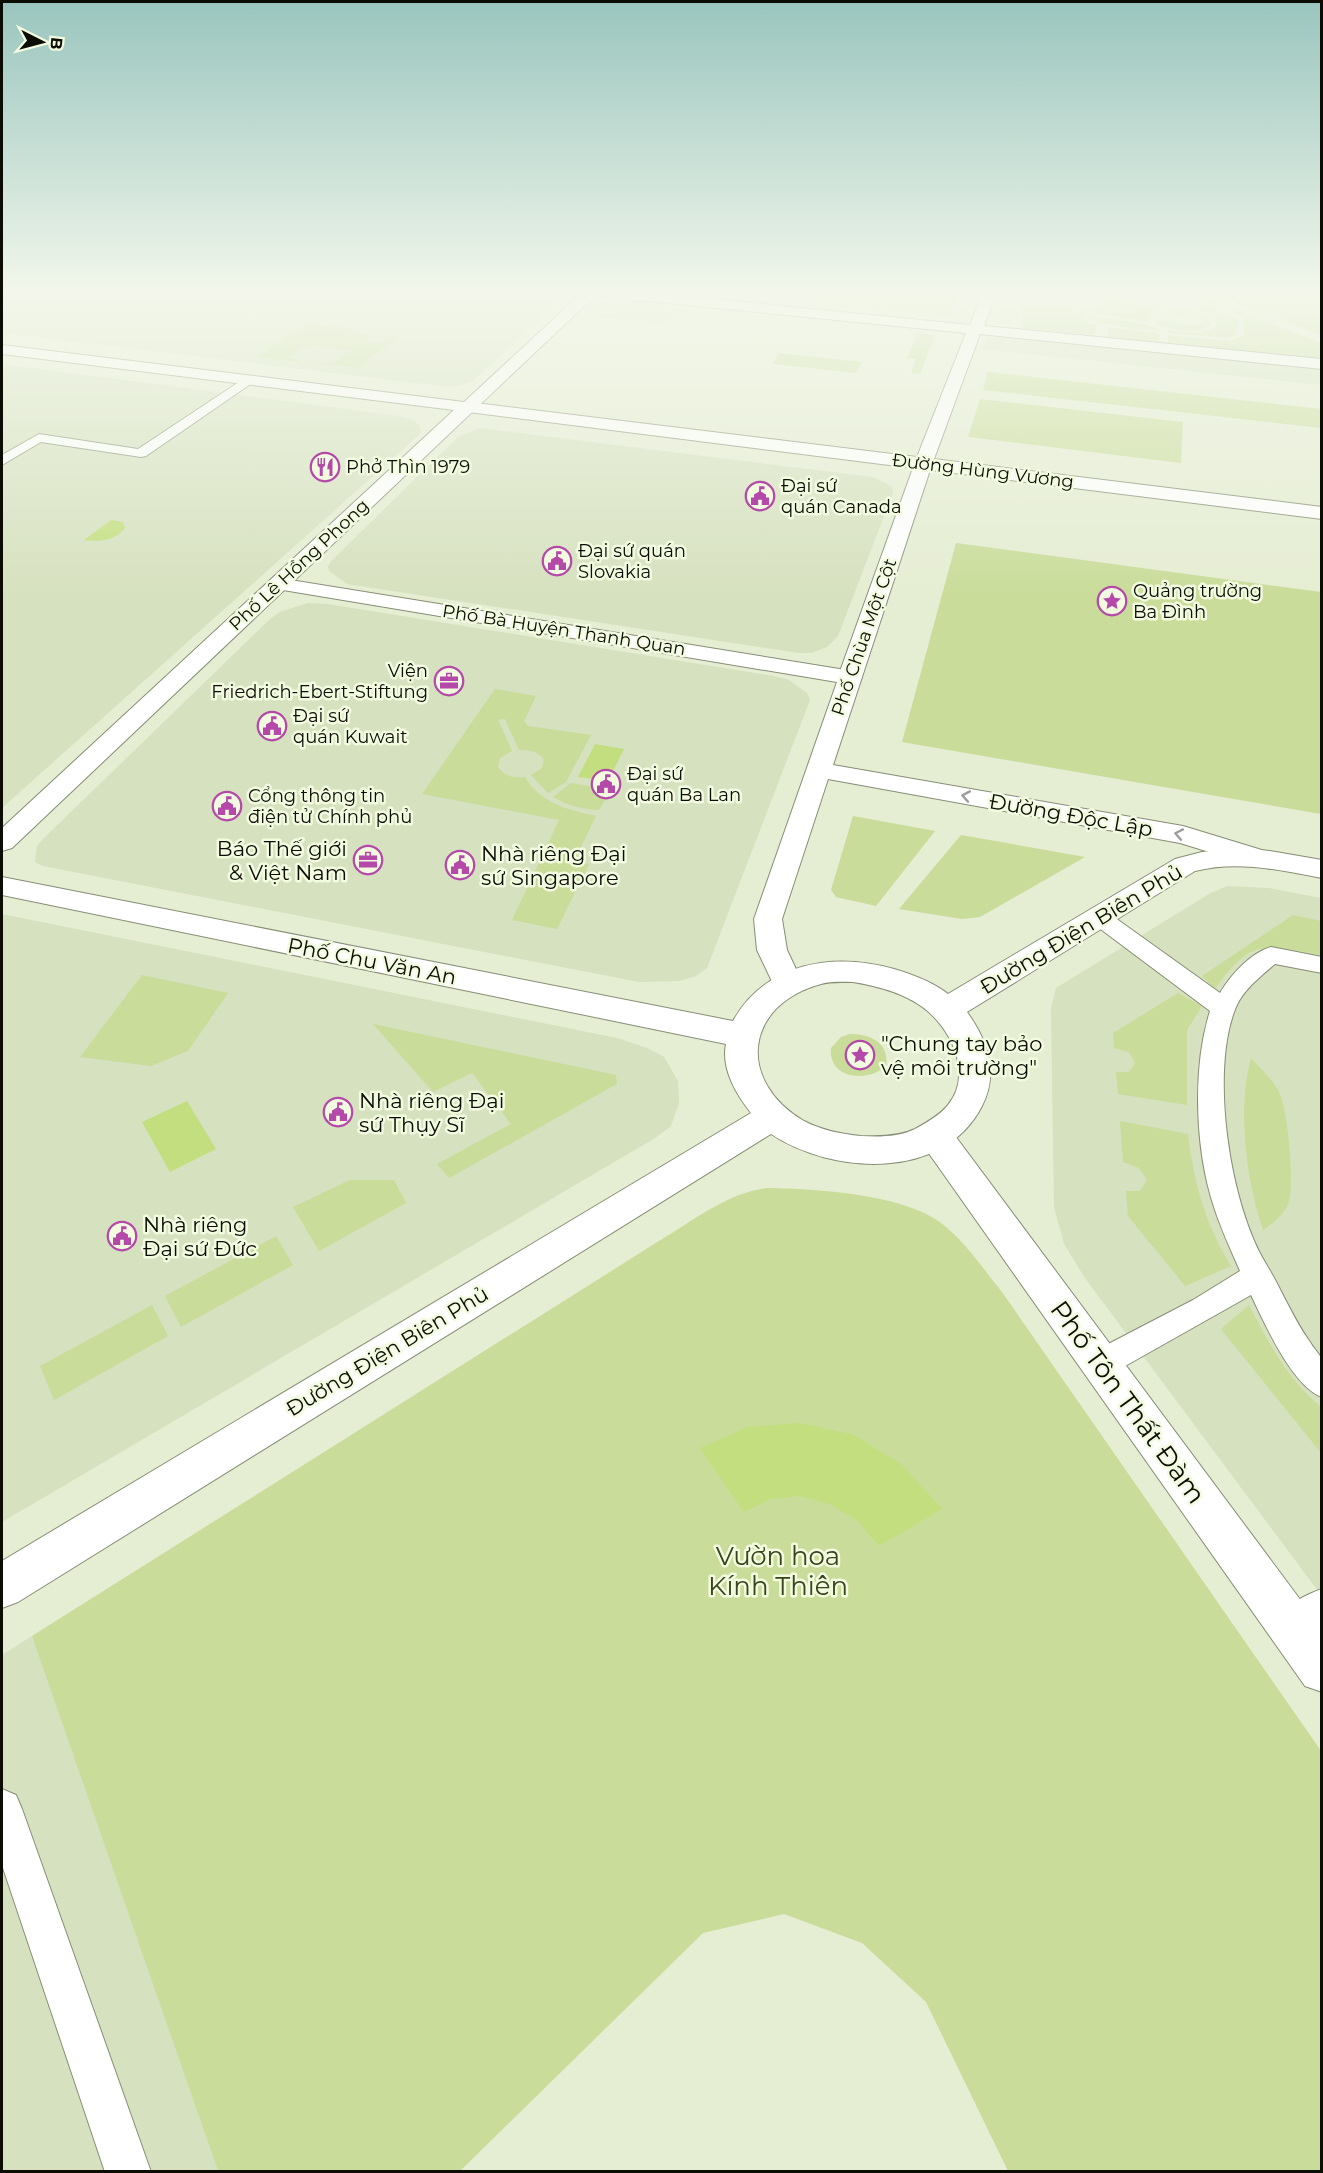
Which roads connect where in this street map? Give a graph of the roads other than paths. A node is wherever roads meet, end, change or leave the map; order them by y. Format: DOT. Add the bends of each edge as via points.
graph roads {
  1 [pos="227,394"];
  2 [pos="365,394"];
  3 [pos="481,394"];
  4 [pos="950,394"];
  5 [pos="468,407"];
  6 [pos="2,460"];
  7 [pos="923,464"];
  8 [pos="1322,513"];
  9 [pos="278,584"];
  10 [pos="850,677"];
  11 [pos="818,770"];
  12 [pos="2,842"];
  13 [pos="1255,857"];
  14 [pos="1322,869"];
  15 [pos="2,886"];
  16 [pos="1099,917"];
  17 [pos="1322,965"];
  18 [pos="788,984"];
  19 [pos="1223,1008"];
  20 [pos="947,1010"];
  21 [pos="742,1035"];
  22 [pos="773,1116"];
  23 [pos="935,1135"];
  24 [pos="1258,1276"];
  25 [pos="1100,1364"];
  26 [pos="1322,1383"];
  27 [pos="2,1586"];
  28 [pos="1306,1617"];
  29 [pos="1322,1669"];
  30 [pos="2,1809"];
  31 [pos="128,2172"];
  1 -- 6 [label="lane" via="141,453 39,438"];
  2 -- 5 [label="street, Đường Hùng Vương"];
  3 -- 5 [label="street, Phố Lê Hồng Phong"];
  4 -- 7 [label="street, Phố Chùa Một Cột"];
  5 -- 7 [label="street, Đường Hùng Vương"];
  5 -- 9 [label="street, Phố Lê Hồng Phong"];
  7 -- 8 [label="street, Đường Hùng Vương"];
  7 -- 10 [label="street, Phố Chùa Một Cột"];
  9 -- 10 [label="street, Phố Bà Huyện Thanh Quan"];
  9 -- 12 [label="street, Phố Lê Hồng Phong"];
  10 -- 11 [label="street, Phố Chùa Một Cột"];
  13 -- 11 [label="street, Đường Độc Lập, one-way" via="1184,835"];
  11 -- 18 [label="street, Phố Chùa Một Cột" via="768,919 772,950"];
  13 -- 14 [label="street, Đường Độc Lập"];
  13 -- 16 [label="street, Đường Điện Biên Phủ" via="1206,858 1185,865"];
  15 -- 21 [label="street, Phố Chu Văn An"];
  16 -- 19 [label="lane"];
  16 -- 20 [label="street, Đường Điện Biên Phủ"];
  17 -- 19 [label="lane" via="1271,955 1243,978"];
  18 -- 20 [label="street" via="819,974 853,971 887,977 920,990"];
  18 -- 21 [label="street" via="767,997 752,1014"];
  19 -- 24 [label="lane" via="1213,1054 1218,1160 1227,1205"];
  20 -- 23 [label="street" via="966,1034 976,1062 974,1089 960,1115"];
  21 -- 22 [label="street" via="741,1062 752,1090"];
  22 -- 23 [label="street" via="813,1140 852,1150 910,1146"];
  22 -- 27 [label="street, Đường Điện Biên Phủ"];
  23 -- 25 [label="street, Phố Tôn Thất Đàm"];
  24 -- 25 [label="lane"];
  24 -- 26 [label="lane" via="1290,1342"];
  25 -- 28 [label="street, Phố Tôn Thất Đàm"];
  28 -- 29 [label="street, Phố Tôn Thất Đàm"];
  30 -- 31 [label="lane"];
}
